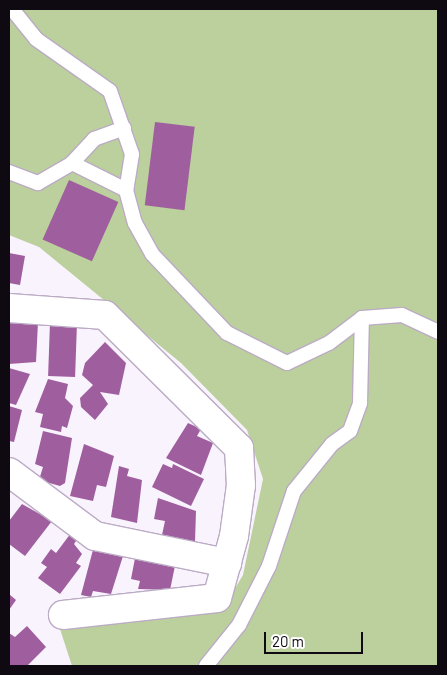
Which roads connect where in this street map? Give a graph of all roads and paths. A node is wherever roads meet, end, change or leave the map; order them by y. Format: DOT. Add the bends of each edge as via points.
graph roads {
  1 [pos="12,9"];
  2 [pos="124,128"];
  3 [pos="72,163"];
  4 [pos="9,172"];
  5 [pos="126,190"];
  6 [pos="9,308"];
  7 [pos="362,318"];
  8 [pos="438,332"];
  9 [pos="9,472"];
  10 [pos="227,563"];
  11 [pos="63,615"];
  12 [pos="206,666"];
  1 -- 2 [label="lane" via="36,39 110,91"];
  2 -- 3 [label="lane" via="94,139"];
  2 -- 5 [label="lane" via="132,154"];
  3 -- 4 [label="lane" via="38,183"];
  3 -- 5 [label="lane"];
  5 -- 7 [label="lane" via="135,223 152,254 227,333 287,363 329,343"];
  6 -- 10 [label="street" via="105,315 239,448 241,485"];
  7 -- 8 [label="lane" via="402,315"];
  7 -- 12 [label="lane" via="360,404 350,431 332,444 294,491 265,574 239,625"];
  9 -- 10 [label="street" via="95,536"];
  10 -- 11 [label="street" via="217,598"];
}
